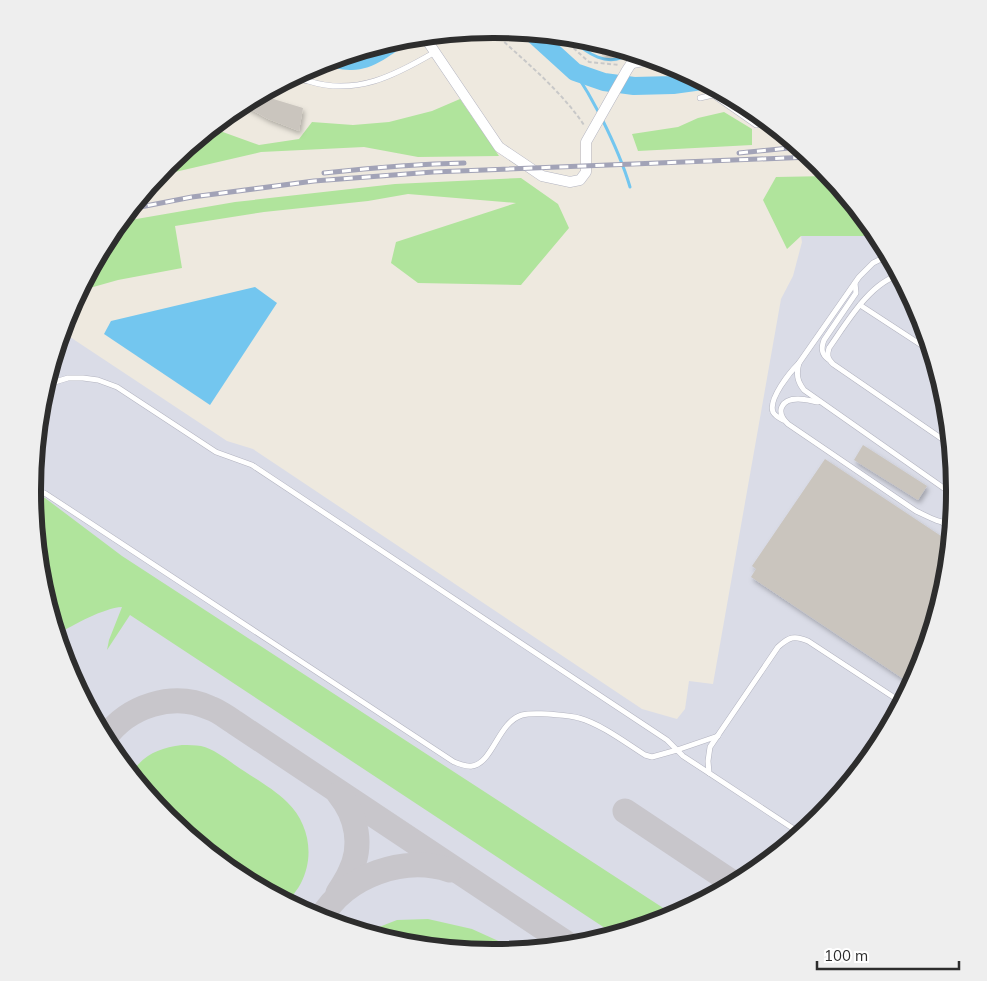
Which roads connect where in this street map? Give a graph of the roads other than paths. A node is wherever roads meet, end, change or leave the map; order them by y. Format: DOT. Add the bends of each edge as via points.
graph roads {
  1 [pos="428,42"];
  2 [pos="435,52"];
  3 [pos="632,63"];
  4 [pos="302,80"];
  5 [pos="700,98"];
  6 [pos="759,124"];
  7 [pos="883,259"];
  8 [pos="893,277"];
  9 [pos="855,282"];
  10 [pos="860,305"];
  11 [pos="922,346"];
  12 [pos="828,359"];
  13 [pos="799,363"];
  14 [pos="54,382"];
  15 [pos="818,402"];
  16 [pos="783,420"];
  17 [pos="944,440"];
  18 [pos="946,490"];
  19 [pos="41,492"];
  20 [pos="942,522"];
  21 [pos="946,523"];
  22 [pos="945,526"];
  23 [pos="896,699"];
  24 [pos="718,736"];
  25 [pos="677,750"];
  26 [pos="709,773"];
  27 [pos="794,829"];
  1 -- 2 [label="street"];
  2 -- 3 [label="street" via="499,147 542,176 570,182 580,180 586,172 586,142"];
  2 -- 4 [label="lane" via="381,80 350,86 321,86"];
  5 -- 6 [label="lane" via="713,95"];
  7 -- 9 [label="lane" via="873,263"];
  8 -- 10 [label="lane" via="882,282"];
  9 -- 12 [label="lane" via="856,293 824,340 822,350"];
  9 -- 13 [label="lane"];
  10 -- 11 [label="lane"];
  10 -- 12 [label="lane" via="829,348"];
  12 -- 17 [label="lane"];
  13 -- 15 [label="lane" via="799,384"];
  13 -- 16 [label="lane" via="773,401 775,415"];
  14 -- 25 [label="lane" via="83,378 117,387 216,452 252,465 667,740"];
  15 -- 16 [label="lane" via="790,400 781,408"];
  15 -- 18 [label="lane"];
  16 -- 20 [label="lane" via="916,511"];
  19 -- 25 [label="lane" via="454,762 473,766 481,762 509,723 520,716 532,714 580,718 652,757"];
  20 -- 21 [label="lane"];
  20 -- 22 [label="lane"];
  23 -- 24 [label="lane" via="808,641 792,637 778,646"];
  24 -- 25 [label="lane"];
  24 -- 26 [label="lane" via="710,747"];
  25 -- 26 [label="lane"];
  26 -- 27 [label="lane"];
}
